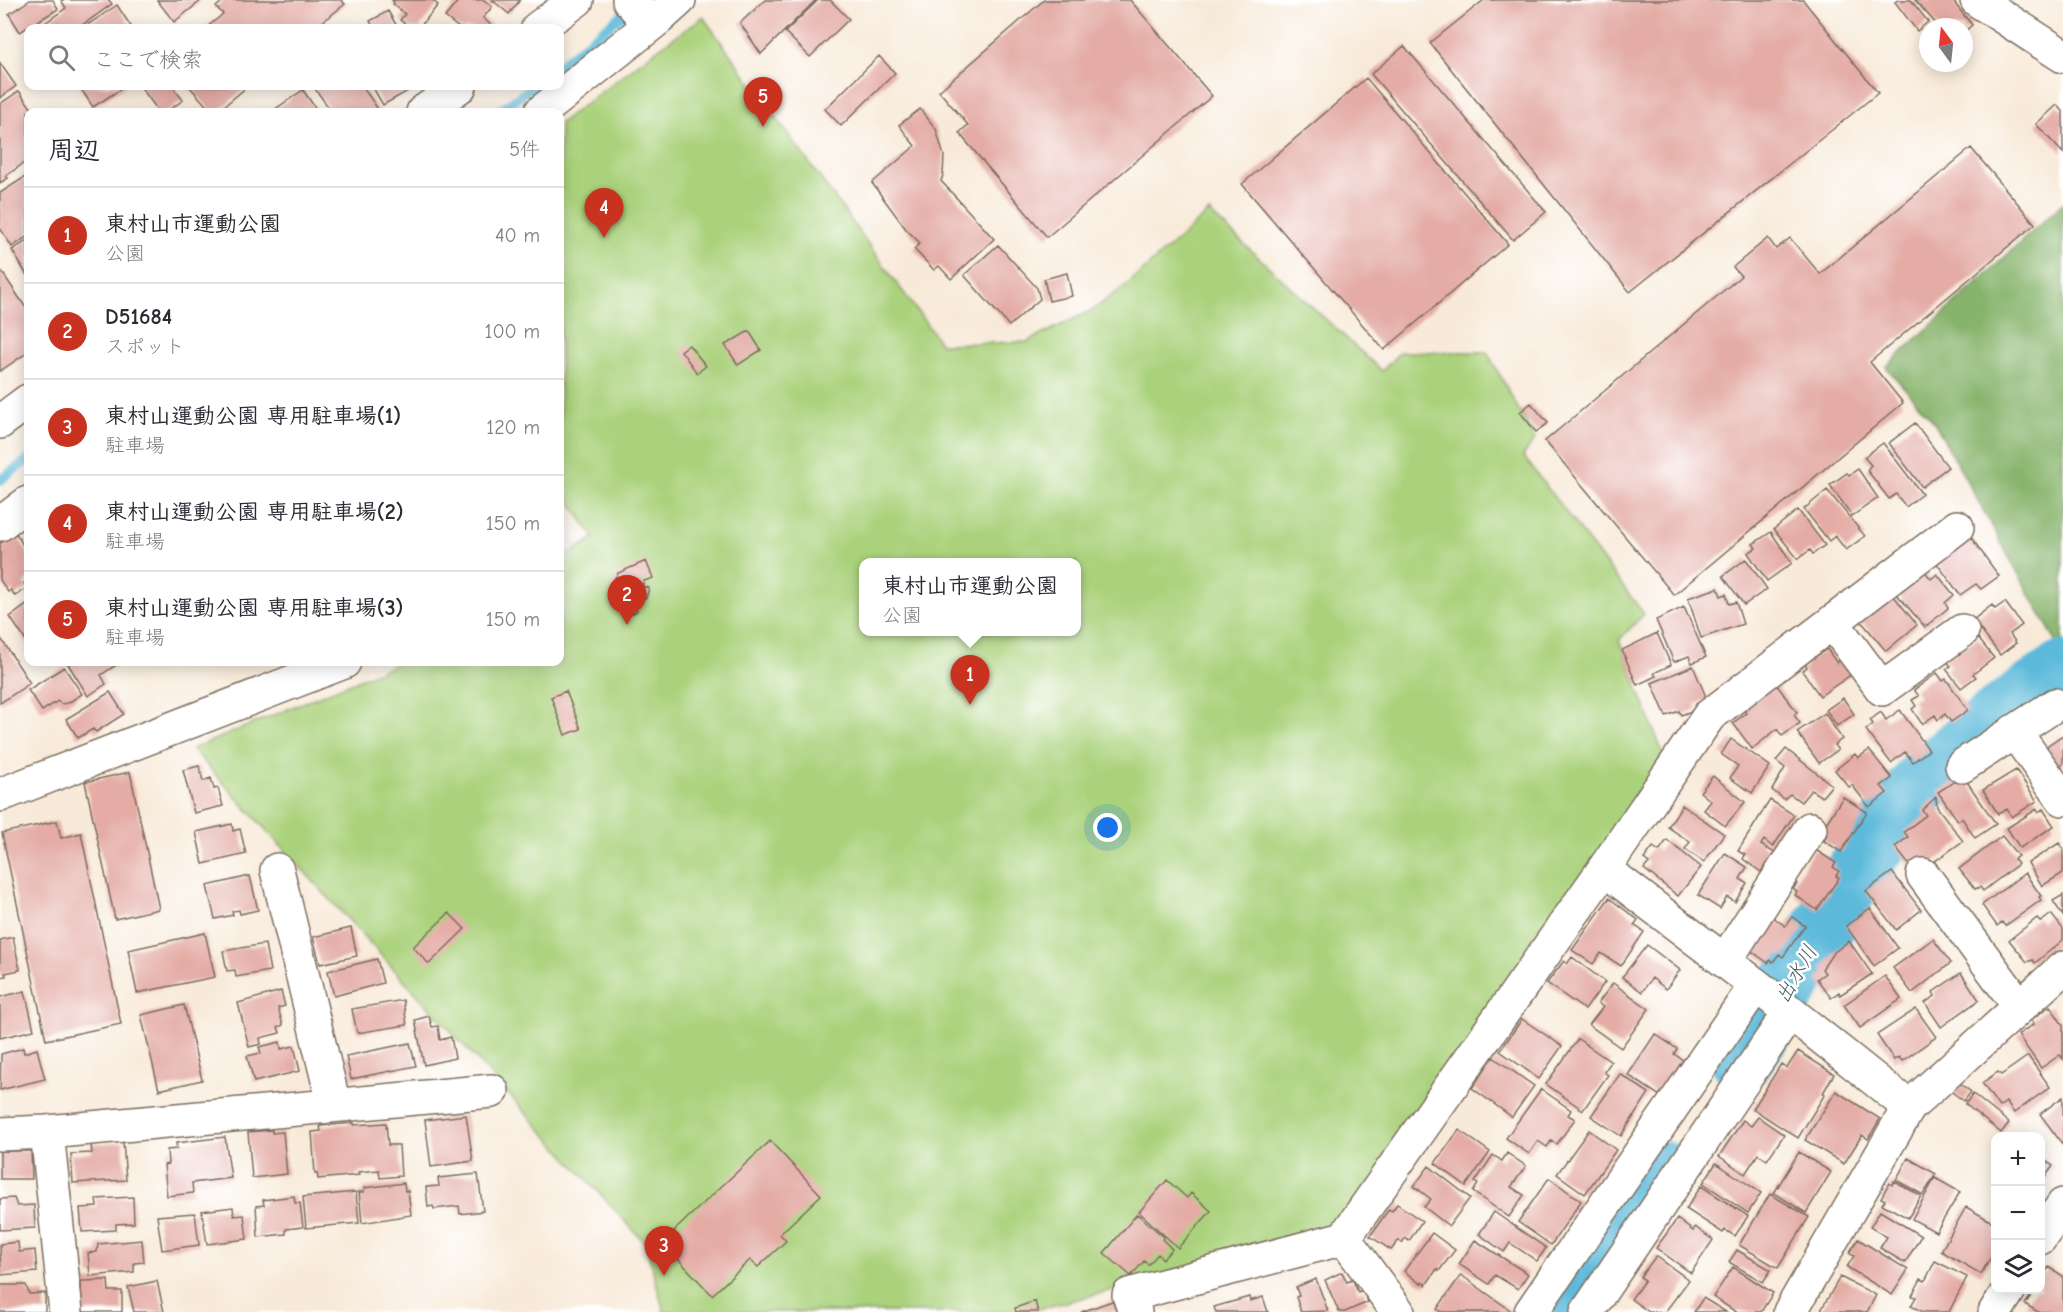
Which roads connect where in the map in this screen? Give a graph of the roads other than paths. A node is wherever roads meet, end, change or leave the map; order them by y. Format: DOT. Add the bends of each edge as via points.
graph roads {
  1 [pos="577,0"];
  2 [pos="1977,0"];
  3 [pos="652,8"];
  4 [pos="544,24"];
  5 [pos="2063,56"];
  6 [pos="454,90"];
  7 [pos="429,108"];
  8 [pos="545,108"];
  9 [pos="24,404"];
  10 [pos="0,422"];
  11 [pos="24,506"];
  12 [pos="0,524"];
  13 [pos="1957,526"];
  14 [pos="1832,621"];
  15 [pos="1962,631"];
  16 [pos="334,666"];
  17 [pos="2055,705"];
  18 [pos="2014,731"];
  19 [pos="1962,766"];
  20 [pos="0,795"];
  21 [pos="2063,799"];
  22 [pos="1810,829"];
  23 [pos="1604,869"];
  24 [pos="277,870"];
  25 [pos="1923,875"];
  26 [pos="1725,961"];
  27 [pos="2063,968"];
  28 [pos="1756,985"];
  29 [pos="2020,1007"];
  30 [pos="1790,1012"];
  31 [pos="492,1091"];
  32 [pos="334,1105"];
  33 [pos="1909,1107"];
  34 [pos="46,1132"];
  35 [pos="0,1134"];
  36 [pos="2063,1205"];
  37 [pos="2045,1231"];
  38 [pos="1344,1238"];
  39 [pos="2006,1294"];
  40 [pos="66,1312"];
  41 [pos="1135,1312"];
  42 [pos="1398,1312"];
  43 [pos="1531,1312"];
  44 [pos="1587,1312"];
  45 [pos="1790,1312"];
  46 [pos="1995,1312"];
  1 -- 4 [label="street"];
  2 -- 5 [label="street"];
  3 -- 8 [label="street"];
  6 -- 7 [label="street"];
  9 -- 10 [label="street"];
  11 -- 12 [label="street"];
  13 -- 14 [label="street"];
  14 -- 15 [label="street" via="1882,689"];
  14 -- 23 [label="street" via="1709,716"];
  16 -- 20 [label="street"];
  17 -- 18 [label="street"];
  18 -- 19 [label="street"];
  18 -- 21 [label="street"];
  22 -- 26 [label="street"];
  23 -- 26 [label="street"];
  23 -- 38 [label="street"];
  24 -- 32 [label="street"];
  25 -- 29 [label="street"];
  26 -- 28 [label="street"];
  27 -- 29 [label="street"];
  28 -- 30 [label="street"];
  28 -- 43 [label="street"];
  29 -- 33 [label="street"];
  30 -- 33 [label="street"];
  30 -- 44 [label="street"];
  31 -- 32 [label="street"];
  32 -- 34 [label="street"];
  33 -- 45 [label="street"];
  34 -- 35 [label="street"];
  34 -- 40 [label="street"];
  36 -- 37 [label="street"];
  38 -- 41 [label="street" via="1129,1295"];
  38 -- 42 [label="street"];
  39 -- 46 [label="street"];
}
